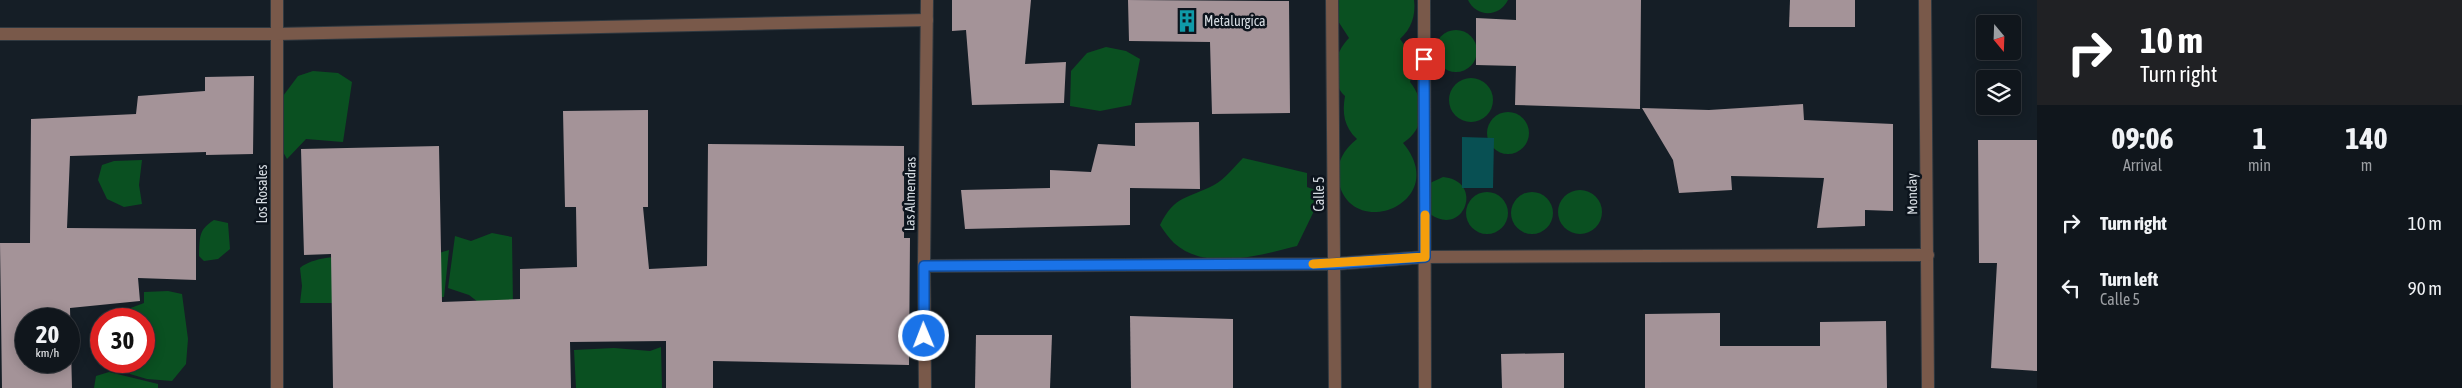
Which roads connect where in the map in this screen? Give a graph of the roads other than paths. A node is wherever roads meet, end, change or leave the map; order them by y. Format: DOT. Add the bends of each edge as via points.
graph roads {
  1 [pos="277,0"];
  2 [pos="927,0"];
  3 [pos="1332,0"];
  4 [pos="1424,0"];
  5 [pos="1925,0"];
  6 [pos="927,20"];
  7 [pos="0,34"];
  8 [pos="277,34"];
  9 [pos="1928,255"];
  10 [pos="1425,257"];
  11 [pos="1334,264"];
  12 [pos="924,266"];
  13 [pos="277,388"];
  14 [pos="925,388"];
  15 [pos="1335,388"];
  16 [pos="1425,388"];
  17 [pos="1928,388"];
  1 -- 8 [label="street, Los Rosales"];
  2 -- 6 [label="street, Las Almendras"];
  3 -- 11 [label="street, Calle 5"];
  4 -- 10 [label="street"];
  5 -- 9 [label="street, Monday"];
  6 -- 8 [label="street"];
  6 -- 12 [label="street, Las Almendras"];
  7 -- 8 [label="street"];
  8 -- 13 [label="street, Los Rosales"];
  9 -- 10 [label="street"];
  9 -- 17 [label="street, Monday"];
  10 -- 11 [label="street"];
  10 -- 16 [label="street"];
  11 -- 12 [label="street"];
  11 -- 15 [label="street, Calle 5"];
  12 -- 14 [label="street, Las Almendras"];
}
